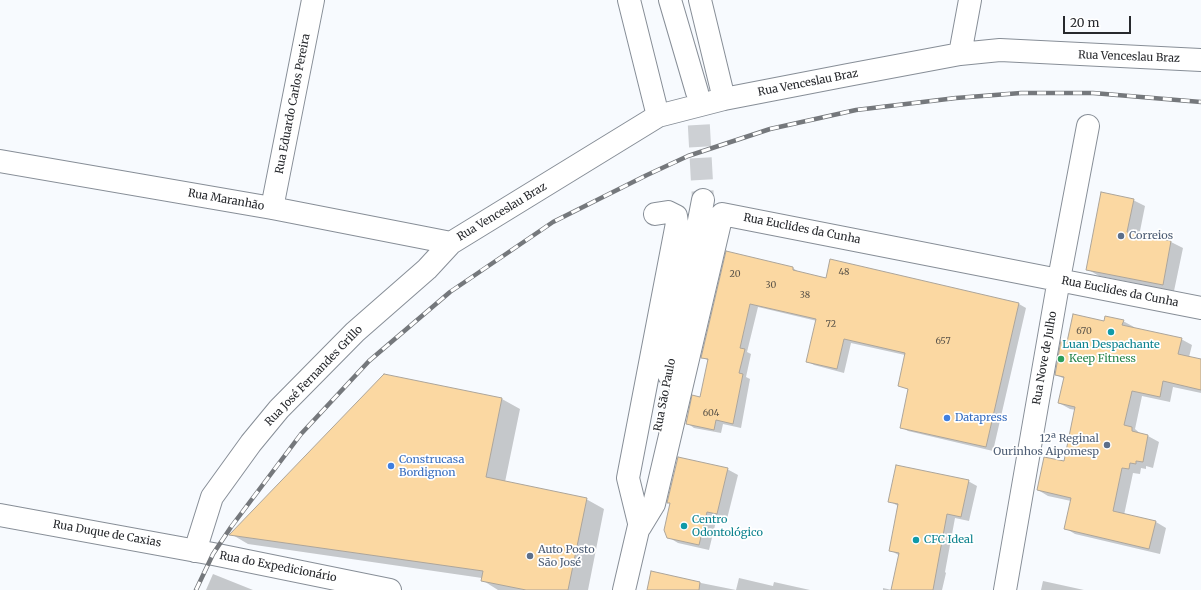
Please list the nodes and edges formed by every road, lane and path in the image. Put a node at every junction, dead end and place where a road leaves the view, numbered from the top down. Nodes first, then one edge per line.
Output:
1 (314, 0) edge
2 (629, 0) edge
3 (670, 0) edge
4 (700, 0) edge
5 (970, 0) edge
6 (960, 54) junction
7 (1201, 60) edge
8 (697, 92) tunnel mouth
9 (724, 99) junction
10 (658, 116) junction
11 (1088, 126) dead end
12 (0, 161) edge
13 (703, 200) tunnel mouth
14 (272, 208) junction
15 (655, 214) dead end
16 (451, 243) junction
17 (1059, 279) junction
18 (1201, 308) edge
19 (0, 515) edge
20 (640, 527) junction
21 (204, 553) junction
22 (390, 590) edge
23 (624, 590) edge
24 (1005, 590) edge

1 - 14 street, Rua Eduardo Carlos Pereira
2 - 10 street
3 - 8 street
4 - 9 street
5 - 6 street
6 - 7 street, Rua Venceslau Braz
6 - 9 street, Rua Venceslau Braz
9 - 10 street, Rua Venceslau Braz
10 - 16 street, Rua Venceslau Braz
11 - 17 street, Rua Nove de Julho
12 - 14 street, Rua Maranhão
13 - 20 street, Rua São Paulo
14 - 16 street, Rua Maranhão
15 - 20 street
16 - 21 street, Rua José Fernandes Grillo
17 - 18 street, Rua Euclides da Cunha
17 - 20 street, Rua Euclides da Cunha
17 - 24 street, Rua Nove de Julho
19 - 21 street, Rua Duque de Caxias
20 - 23 street, Rua São Paulo
21 - 22 street, Rua do Expedicionário

